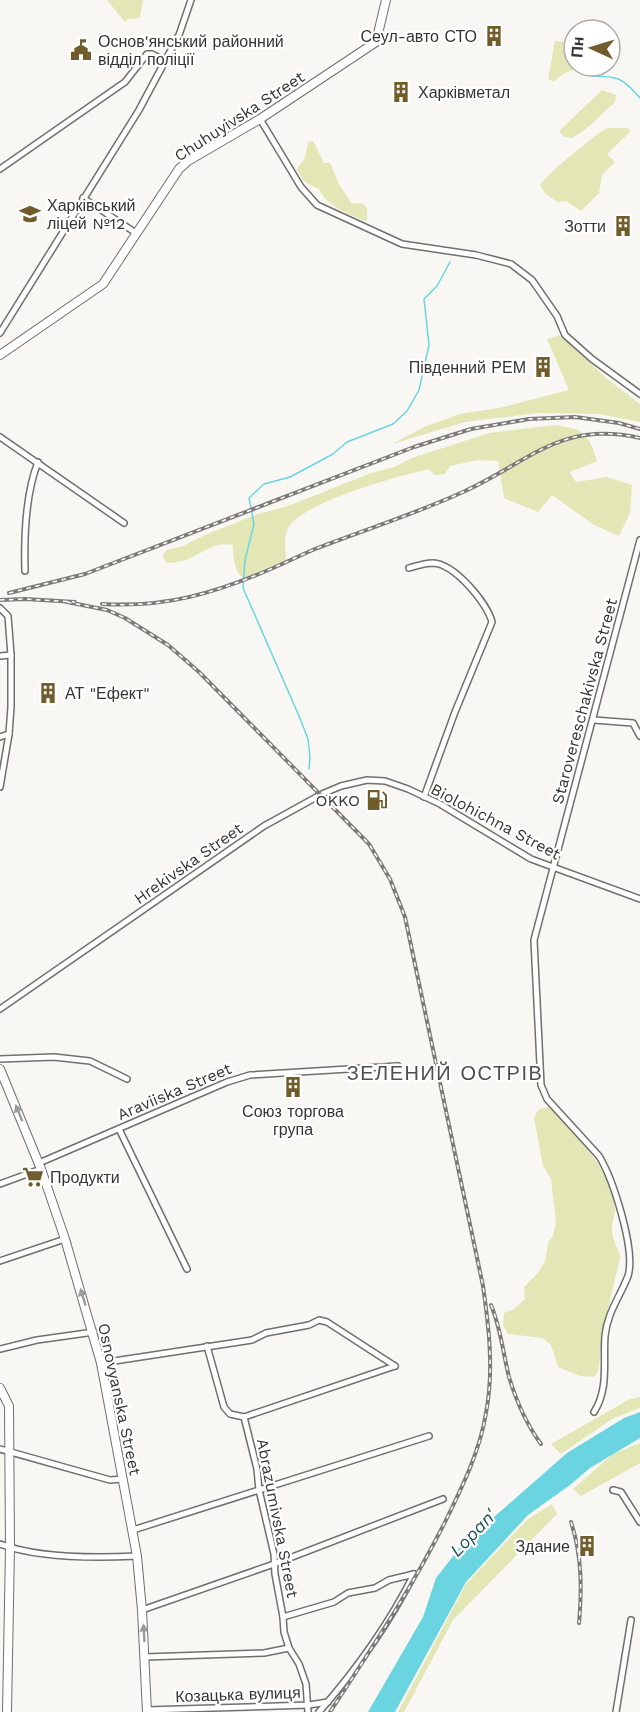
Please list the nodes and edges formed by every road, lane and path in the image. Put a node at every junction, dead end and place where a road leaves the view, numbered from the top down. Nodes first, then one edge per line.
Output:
1 (190, 0) edge
2 (386, 0) edge
3 (166, 61) junction
4 (261, 118) junction
5 (0, 169) edge
6 (83, 198) junction
7 (136, 233) junction
8 (0, 333) edge
9 (0, 356) edge
10 (640, 394) edge
11 (0, 437) edge
12 (38, 462) junction
13 (124, 523) dead end
14 (640, 540) edge
15 (409, 568) dead end
16 (25, 572) dead end
17 (0, 608) edge
18 (11, 655) junction
19 (0, 656) edge
20 (594, 720) junction
21 (9, 734) junction
22 (640, 736) edge
23 (0, 737) edge
24 (1, 772) edge
25 (0, 787) edge
26 (408, 789) joint
27 (424, 796) junction
28 (553, 868) junction
29 (640, 899) edge
30 (0, 1010) edge
31 (0, 1059) edge
32 (398, 1066) dead end
33 (0, 1069) edge
34 (127, 1079) dead end
35 (119, 1129) junction
36 (40, 1166) junction
37 (0, 1184) edge
38 (65, 1239) junction
39 (0, 1261) edge
40 (187, 1269) dead end
41 (94, 1332) junction
42 (207, 1346) junction
43 (0, 1350) edge
44 (101, 1363) junction
45 (0, 1388) edge
46 (594, 1412) dead end
47 (244, 1417) junction
48 (429, 1436) dead end
49 (0, 1449) edge
50 (9, 1451) junction
51 (123, 1479) junction
52 (259, 1490) junction
53 (613, 1490) dead end
54 (443, 1499) dead end
55 (640, 1522) edge
56 (133, 1530) junction
57 (0, 1544) edge
58 (10, 1548) junction
59 (137, 1556) junction
60 (274, 1564) junction
61 (142, 1610) junction
62 (283, 1617) junction
63 (631, 1620) dead end
64 (289, 1648) junction
65 (145, 1657) junction
66 (4, 1668) edge
67 (328, 1701) junction
68 (308, 1709) edge
69 (147, 1711) edge
70 (7, 1712) edge
71 (319, 1712) edge
72 (616, 1712) edge

1 - 3 street
2 - 4 street, Chuhuyivska Street
3 - 5 street
3 - 6 street
4 - 7 street, Chuhuyivska Street
4 - 10 street
6 - 7 street
6 - 8 street
7 - 9 street, Chuhuyivska Street
11 - 12 street
12 - 13 street
12 - 16 street
14 - 20 street, Starovereschakivska Street
15 - 27 street
17 - 18 street
18 - 19 street
18 - 21 street
20 - 22 street
20 - 28 street, Starovereschakivska Street
21 - 23 street
21 - 24 street
24 - 25 street
26 - 27 street, Biolohichna Street
26 - 30 street, Hrekivska Street
27 - 28 street, Biolohichna Street
28 - 29 street, Biolohichna Street
28 - 46 street, Starovereschakivska Street
31 - 34 street
32 - 35 street, Araviiska Street
36 -> 33 street, Osnovyanska Street
35 - 36 street, Araviiska Street
35 - 40 street
36 - 37 street, Araviiska Street
36 - 38 street, Osnovyanska Street
38 - 39 street
41 -> 38 street, Osnovyanska Street
41 - 43 street
41 - 44 street, Osnovyanska Street
42 - 44 street
42 - 47 street
42 - 47 street
44 - 51 street, Osnovyanska Street
45 - 50 street
47 - 52 street, Abrazumivska Street
48 - 52 street
49 - 50 street
50 - 51 street
50 - 58 street
51 - 56 street, Osnovyanska Street
52 - 56 street
52 - 60 street, Abrazumivska Street
53 - 55 street
54 - 60 street
56 - 59 street, Osnovyanska Street
57 - 58 street
58 - 59 street
58 - 66 street
59 - 61 street, Osnovyanska Street
60 - 61 street
60 - 62 street, Abrazumivska Street
65 -> 61 street, Osnovyanska Street
62 - 64 street, Abrazumivska Street
62 - 67 street
63 - 72 street
64 - 65 street
64 - 68 street, Abrazumivska Street
65 - 69 street, Osnovyanska Street
66 - 70 street
67 - 68 street, Козацька вулиця
67 - 71 street
68 - 69 street, Козацька вулиця

